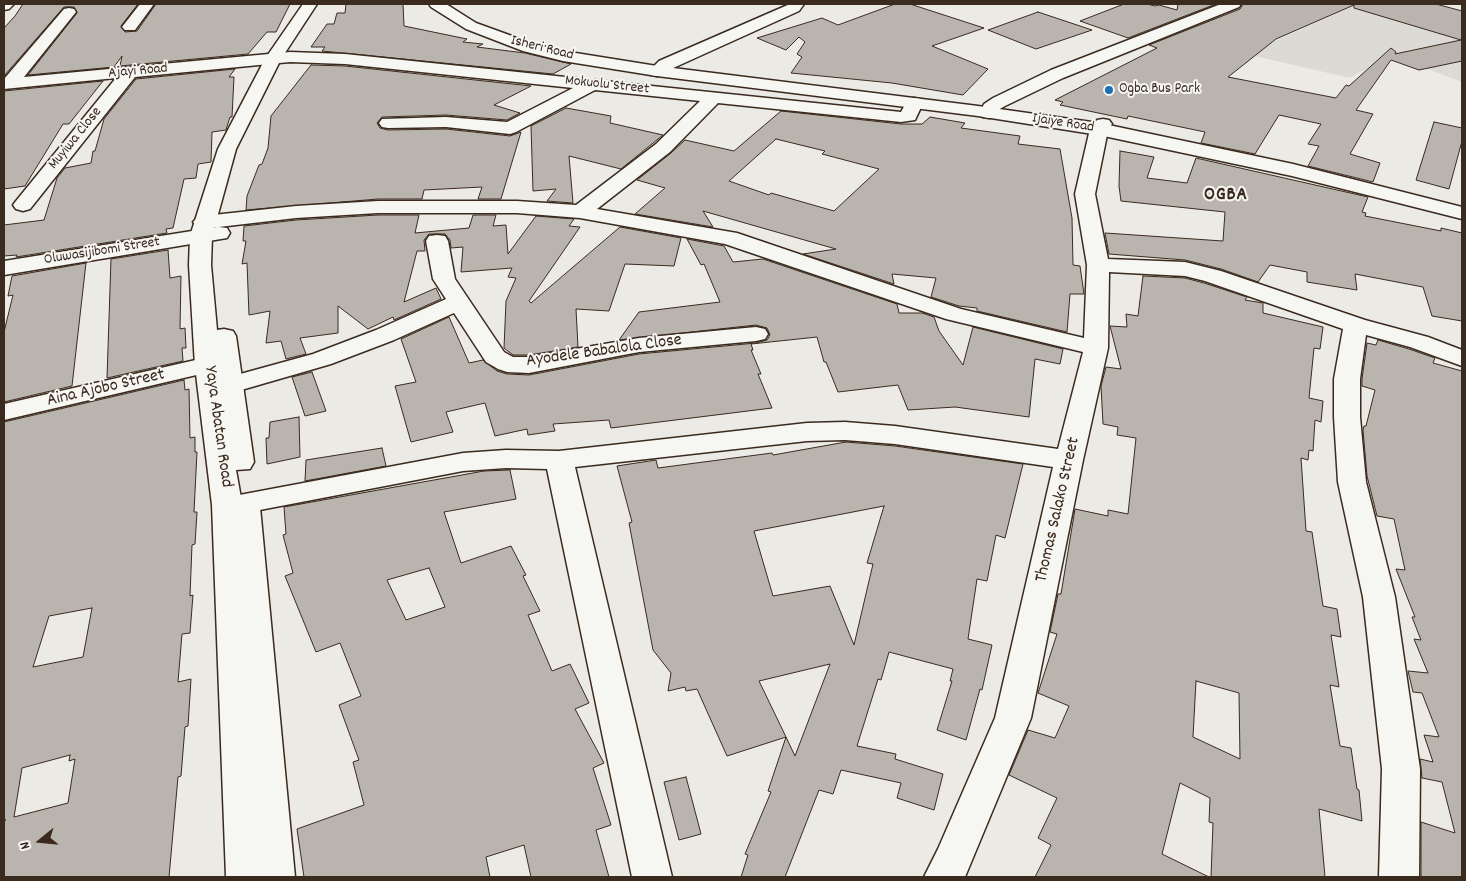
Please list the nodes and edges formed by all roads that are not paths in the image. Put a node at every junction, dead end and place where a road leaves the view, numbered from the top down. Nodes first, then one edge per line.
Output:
1 (7, 4) edge
2 (147, 4) edge
3 (310, 4) edge
4 (324, 4) edge
5 (436, 4) edge
6 (454, 4) edge
7 (796, 4) edge
8 (1234, 4) edge
9 (4, 6) edge
10 (1190, 6) dead end
11 (69, 12) dead end
12 (1212, 12) junction
13 (130, 26) dead end
14 (282, 58) junction
15 (661, 68) junction
16 (129, 73) junction
17 (7, 84) edge
18 (594, 84) junction
19 (713, 98) junction
20 (914, 103) junction
21 (990, 111) junction
22 (388, 123) dead end
23 (1101, 127) junction
24 (1462, 203) edge
25 (23, 205) dead end
26 (580, 212) junction
27 (1462, 213) edge
28 (211, 228) junction
29 (437, 241) dead end
30 (1098, 265) junction
31 (4, 268) edge
32 (459, 302) junction
33 (1356, 325) junction
34 (756, 334) dead end
35 (1096, 348) junction
36 (1462, 358) edge
37 (222, 371) junction
38 (4, 412) edge
39 (559, 460) junction
40 (1069, 460) junction
41 (244, 503) junction
42 (246, 877) edge
43 (275, 877) edge
44 (652, 877) edge
45 (944, 877) edge
46 (1399, 877) edge

1 - 9 street
2 - 13 street
3 - 14 street, Yaya Abatan Road
4 - 14 street, Yaya Abatan Road
5 - 15 street, Isheri Road
6 - 15 street, Isheri Road
7 - 15 street
8 - 12 street
10 - 12 street
11 - 17 street
12 - 21 street
14 - 16 street, Ajayi Road
14 - 18 street, Mokuolu Street
14 - 28 street, Yaya Abatan Road
15 - 20 street, Ijaiye Road
15 - 21 street, Ijaiye Road
16 - 17 street, Ajayi Road
16 - 25 street, Muyiwa Close
18 - 19 street, Mokuolu Street
18 - 22 street
19 - 20 street, Mokuolu Street
19 - 26 street
20 - 21 street, Ijaiye Road
21 - 23 street, Ijaiye Road
23 - 24 street, Ijaiye Road
23 - 27 street, Ijaiye Road
23 - 30 street, Thomas Salako Street
26 - 28 street, Oluwasijibomi Street
26 - 35 street, Oluwasijibomi Street
28 - 31 street, Oluwasijibomi Street
28 - 37 street, Yaya Abatan Road
29 - 32 street, Ayodele Babalola Close
30 - 33 street
30 - 35 street, Thomas Salako Street
32 - 34 street, Ayodele Babalola Close
32 - 37 street, Aina Ajobo Street
33 - 36 street
33 - 46 street
35 - 40 street, Thomas Salako Street
37 - 38 street, Aina Ajobo Street
37 - 41 street, Yaya Abatan Road
37 - 42 street, Yaya Abatan Road
39 - 40 street
39 - 41 street
39 - 44 street
40 - 45 street, Thomas Salako Street
41 - 43 street, Yaya Abatan Road

